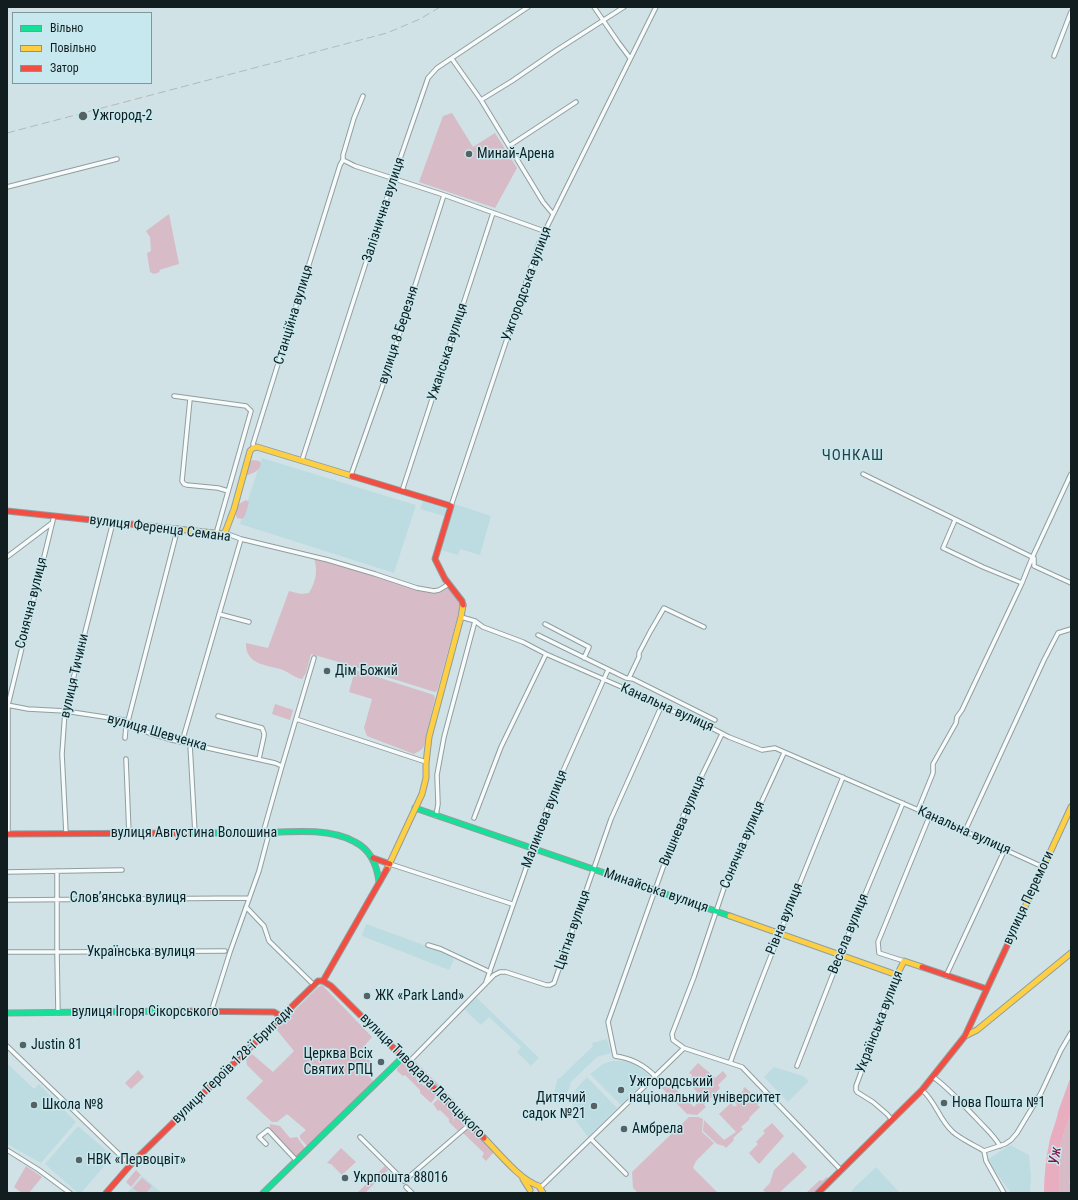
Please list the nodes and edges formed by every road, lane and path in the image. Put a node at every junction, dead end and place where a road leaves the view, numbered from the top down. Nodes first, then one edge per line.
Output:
1 (528, 7) edge
2 (594, 7) edge
3 (624, 7) edge
4 (656, 7) edge
5 (1071, 12) edge
6 (603, 21) junction
7 (1054, 56) dead end
8 (630, 58) junction
9 (452, 59) junction
10 (363, 96) dead end
11 (481, 100) junction
12 (576, 102) dead end
13 (509, 146) junction
14 (117, 159) dead end
15 (343, 160) junction
16 (394, 178) junction
17 (7, 187) edge
18 (444, 195) junction
19 (493, 213) junction
20 (553, 214) junction
21 (544, 231) junction
22 (174, 396) dead end
23 (190, 399) junction
24 (254, 447) junction
25 (302, 460) junction
26 (863, 474) dead end
27 (1071, 474) edge
28 (351, 475) junction
29 (228, 491) junction
30 (402, 491) junction
31 (451, 506) junction
32 (7, 511) edge
33 (54, 516) junction
34 (955, 520) junction
35 (113, 522) junction
36 (52, 523) junction
37 (177, 529) junction
38 (225, 533) junction
39 (216, 534) junction
40 (241, 539) junction
41 (7, 557) edge
42 (1032, 558) junction
43 (1022, 583) junction
44 (1071, 583) edge
45 (449, 584) junction
46 (219, 614) junction
47 (461, 617) junction
48 (475, 621) junction
49 (249, 622) dead end
50 (545, 624) dead end
51 (704, 627) dead end
52 (1071, 629) edge
53 (538, 635) dead end
54 (546, 654) junction
55 (314, 658) dead end
56 (584, 658) junction
57 (608, 670) junction
58 (629, 678) junction
59 (605, 680) junction
60 (8, 705) edge
61 (661, 707) junction
62 (65, 711) junction
63 (218, 716) dead end
64 (296, 720) junction
65 (715, 720) dead end
66 (128, 721) junction
67 (722, 734) junction
68 (125, 738) dead end
69 (183, 742) junction
70 (190, 744) junction
71 (784, 753) junction
72 (126, 759) dead end
73 (258, 759) junction
74 (426, 762) junction
75 (282, 766) junction
76 (843, 777) junction
77 (903, 803) junction
78 (1071, 807) edge
79 (415, 808) junction
80 (918, 810) junction
81 (930, 815) junction
82 (436, 816) junction
83 (474, 818) dead end
84 (965, 830) junction
85 (66, 833) junction
86 (195, 833) junction
87 (263, 833) junction
88 (269, 833) junction
89 (8, 834) edge
90 (129, 834) junction
91 (533, 848) junction
92 (1005, 849) junction
93 (373, 858) junction
94 (390, 864) junction
95 (1043, 867) junction
96 (122, 870) dead end
97 (594, 870) junction
98 (58, 871) junction
99 (7, 872) edge
100 (379, 882) junction
101 (655, 891) junction
102 (249, 898) junction
103 (58, 899) junction
104 (7, 900) edge
105 (512, 904) junction
106 (246, 907) junction
107 (717, 912) junction
108 (780, 933) junction
109 (428, 945) dead end
110 (225, 951) dead end
111 (7, 952) edge
112 (55, 952) junction
113 (1071, 953) edge
114 (841, 954) junction
115 (904, 961) junction
116 (490, 971) junction
117 (494, 975) junction
118 (897, 975) junction
119 (946, 976) junction
120 (323, 981) junction
121 (314, 984) junction
122 (485, 985) junction
123 (987, 989) junction
124 (58, 1012) junction
125 (211, 1012) junction
126 (7, 1013) edge
127 (282, 1017) junction
128 (1071, 1034) edge
129 (965, 1036) junction
130 (7, 1046) edge
131 (684, 1048) junction
132 (403, 1057) junction
133 (409, 1062) junction
134 (730, 1063) junction
135 (797, 1066) dead end
136 (655, 1076) junction
137 (933, 1077) junction
138 (922, 1090) junction
139 (892, 1120) junction
140 (470, 1124) junction
141 (360, 1137) dead end
142 (591, 1139) junction
143 (266, 1144) dead end
144 (1000, 1146) junction
145 (7, 1150) edge
146 (984, 1151) junction
147 (296, 1160) junction
148 (126, 1161) junction
149 (133, 1162) junction
150 (126, 1169) junction
151 (841, 1170) junction
152 (519, 1173) junction
153 (626, 1174) dead end
154 (406, 1187) dead end
155 (541, 1190) edge
156 (530, 1192) edge
157 (70, 1193) edge
158 (106, 1193) edge
159 (263, 1193) edge
160 (412, 1193) edge
161 (818, 1193) edge
162 (1004, 1193) edge

1 - 9 street, Залізнична вулиця
2 - 6 street
3 - 6 street
4 - 8 street, Ужгородська вулиця
5 - 7 street
6 - 8 street
6 - 11 street
8 - 20 street, Ужгородська вулиця
9 - 11 street
9 - 16 street, Залізнична вулиця
10 - 15 street, Станційна вулиця
11 - 13 street
12 - 13 street
13 - 20 street
14 - 17 street
15 - 16 street
15 - 24 street, Станційна вулиця
16 - 18 street
16 - 25 street, Залізнична вулиця
18 - 19 street
18 - 28 street, вулиця 8 Березня
19 - 21 street
19 - 30 street, Ужанська вулиця
20 - 21 street, Ужгородська вулиця
21 - 31 street, Ужгородська вулиця
22 - 23 street
23 - 29 street
23 - 29 street
24 - 25 street
24 - 38 street, Станційна вулиця
25 - 28 street
26 - 34 street
27 - 42 street
28 - 30 street
29 - 39 street
30 - 31 street
31 - 45 street
32 - 33 street, вулиця Ференца Семана
33 - 35 street, вулиця Ференца Семана
33 - 36 street, Сонячна вулиця
34 - 42 street
34 - 43 street
35 - 37 street, вулиця Ференца Семана
35 - 62 street, вулиця Тичини
36 - 41 street
36 - 60 street, Сонячна вулиця
37 - 39 street, вулиця Ференца Семана
37 - 66 street
38 - 39 street, вулиця Ференца Семана
38 - 40 street, вулиця Ференца Семана
40 - 45 street, вулиця Ференца Семана
40 - 46 street
42 - 43 street
42 - 44 street
43 - 80 street
45 - 47 street
46 - 49 street
46 - 69 street
47 - 48 street, Канальна вулиця
47 - 74 street
48 - 54 street, Канальна вулиця
48 - 82 street
50 - 56 street
51 - 58 street
52 - 84 street
53 - 56 street
54 - 59 street, Канальна вулиця
54 - 83 street
55 - 64 street
56 - 57 street
57 - 58 street
57 - 59 street, Малинова вулиця
58 - 65 street
59 - 61 street, Канальна вулиця
59 - 91 street, Малинова вулиця
60 - 62 street, вулиця Шевченка
60 - 89 street, Сонячна вулиця
61 - 67 street, Канальна вулиця
61 - 97 street, Цвітна вулиця
62 - 66 street, вулиця Шевченка
62 - 85 street, вулиця Тичини
63 - 73 street
64 - 74 street
64 - 75 street
66 - 68 street
66 - 69 street, вулиця Шевченка
67 - 71 street, Канальна вулиця
67 - 101 street, Вишнева вулиця
69 - 70 street, вулиця Шевченка
70 - 73 street, вулиця Шевченка
70 - 86 street
71 - 76 street, Канальна вулиця
71 - 107 street, Сонячна вулиця
72 - 90 street
73 - 75 street, вулиця Шевченка
74 - 79 street
75 - 87 street
76 - 77 street, Канальна вулиця
76 - 108 street, Рівна вулиця
77 - 80 street, Канальна вулиця
77 - 114 street, Весела вулиця
78 - 95 street, вулиця Перемоги
79 - 82 street, Минайська вулиця
79 - 94 street
80 - 81 street, Канальна вулиця
81 - 84 street, Канальна вулиця
81 - 115 street, Українська вулиця
82 - 91 street, Минайська вулиця
84 - 92 street, Канальна вулиця
85 - 89 street, вулиця Августина Волошина
85 - 90 street, вулиця Августина Волошина
86 - 87 street, вулиця Августина Волошина
86 - 90 street, вулиця Августина Волошина
87 - 88 street, вулиця Августина Волошина
88 - 93 street, вулиця Августина Волошина
88 - 102 street
91 - 97 street, Минайська вулиця
91 - 105 street, Малинова вулиця
92 - 95 street, Канальна вулиця
92 - 119 street
93 - 94 street, вулиця Августина Волошина
93 - 100 street
94 - 100 street
94 - 105 street
95 - 123 street, вулиця Перемоги
96 - 98 street
97 - 101 street, Минайська вулиця
97 - 117 street, Цвітна вулиця
98 - 99 street
98 - 103 street
100 - 120 street
101 - 107 street, Минайська вулиця
101 - 136 street, Вишнева вулиця
102 - 103 street, Словʼянська вулиця
102 - 106 street
103 - 104 street, Словʼянська вулиця
103 - 112 street
105 - 116 street, Малинова вулиця
106 - 121 street
106 - 125 street
107 - 108 street, Минайська вулиця
107 - 131 street, Сонячна вулиця
108 - 114 street, Минайська вулиця
108 - 134 street, Рівна вулиця
109 - 116 street
110 - 112 street, Українська вулиця
111 - 112 street, Українська вулиця
112 - 124 street
113 - 129 street
114 - 118 street, Минайська вулиця
114 - 135 street, Весела вулиця
115 - 118 street, Українська вулиця
115 - 119 street
116 - 117 street
116 - 122 street, Малинова вулиця
117 - 122 street
118 - 139 street, Українська вулиця
119 - 123 street
120 - 121 street, вулиця Героїв 128-ї Бригади
120 - 132 street, вулиця Тиводара Легоцького
121 - 127 street, вулиця Героїв 128-ї Бригади
122 - 133 street
123 - 129 street, вулиця Перемоги
124 - 125 street, вулиця Ігоря Сікорського
124 - 126 street, вулиця Ігоря Сікорського
125 - 127 street, вулиця Ігоря Сікорського
127 - 149 street, вулиця Героїв 128-ї Бригади
128 - 144 street
129 - 137 street, вулиця Перемоги
130 - 148 street
131 - 134 street
131 - 136 street
132 - 133 street, вулиця Тиводара Легоцького
132 - 147 street
133 - 140 street, вулиця Тиводара Легоцького
134 - 151 street
136 - 142 street
137 - 138 street, вулиця Перемоги
137 - 144 street
138 - 139 street, вулиця Перемоги
138 - 146 street
139 - 151 street, вулиця Перемоги
140 - 141 street
140 - 152 street, вулиця Тиводара Легоцького
142 - 153 street
142 - 155 street
143 - 147 street
144 - 146 street
145 - 157 street
146 - 162 street
147 - 159 street
148 - 149 street
148 - 150 street
149 - 150 street, вулиця Героїв 128-ї Бригади
150 - 158 street, вулиця Героїв 128-ї Бригади
151 - 161 street, вулиця Перемоги
152 - 155 street, вулиця Тиводара Легоцького
152 - 156 street, вулиця Тиводара Легоцького
154 - 160 street
155 - 156 street

